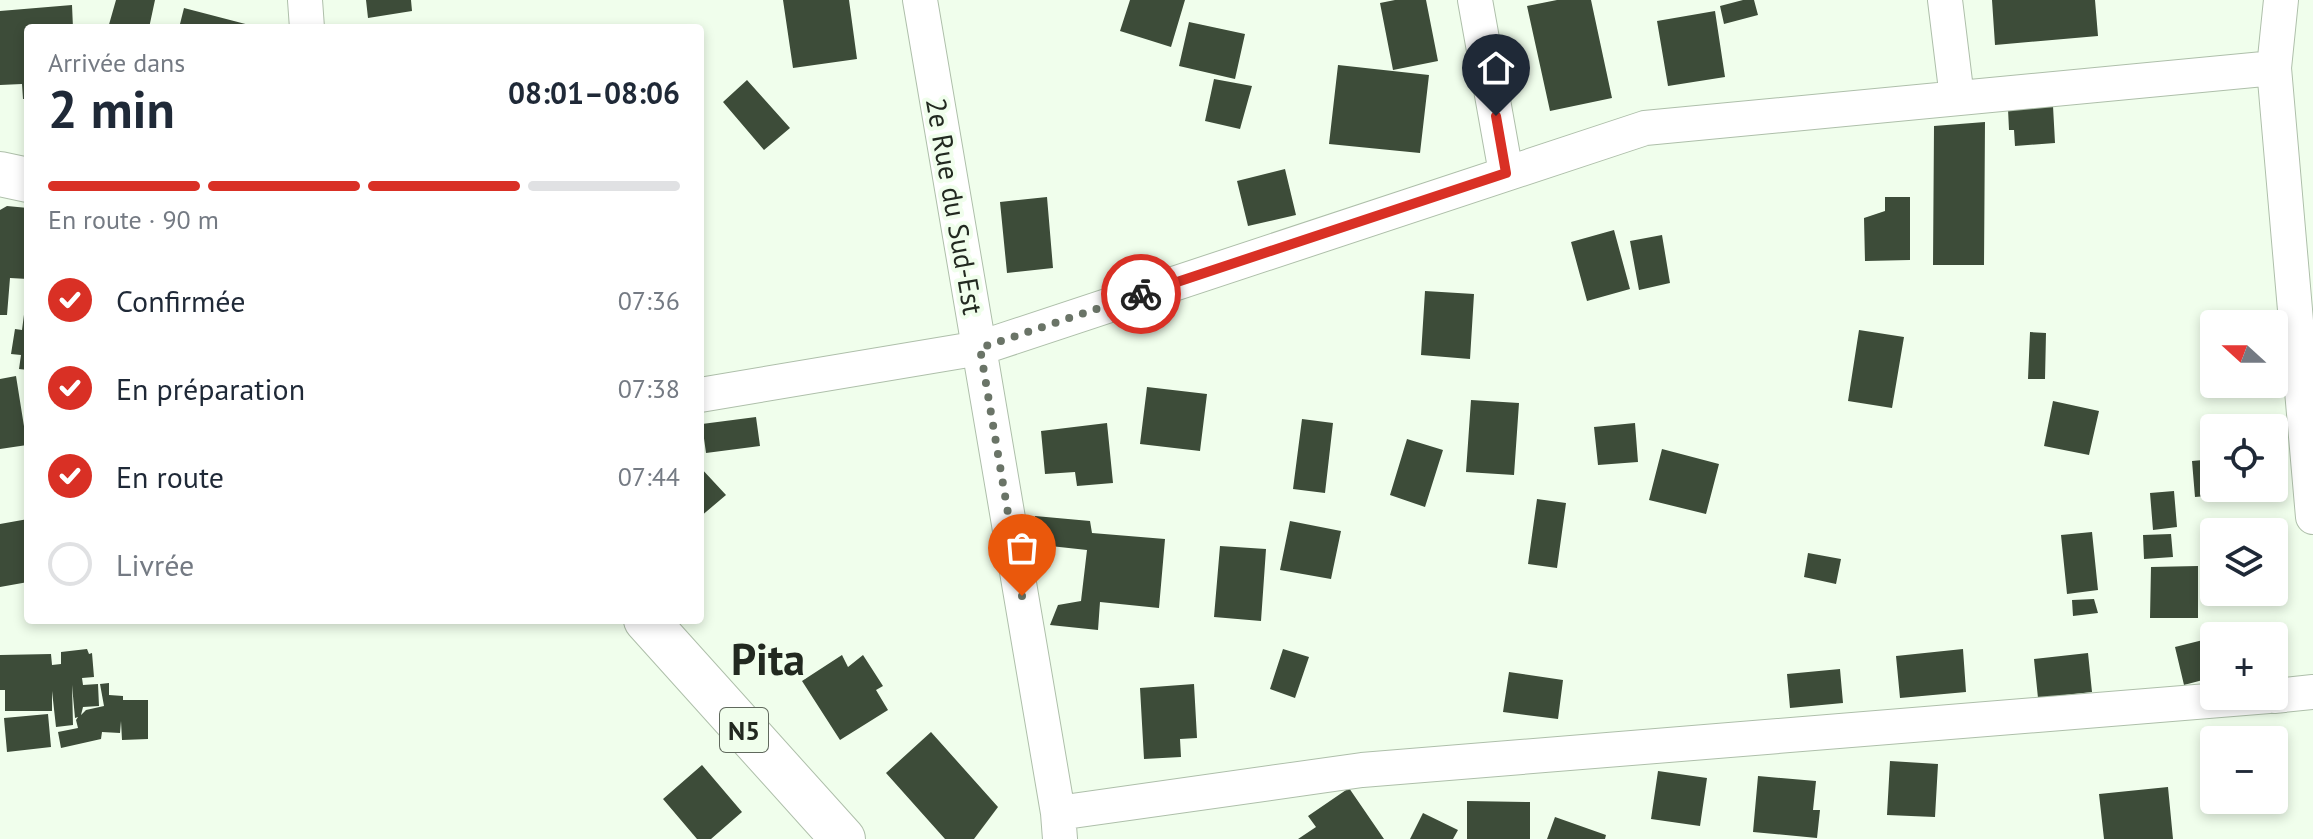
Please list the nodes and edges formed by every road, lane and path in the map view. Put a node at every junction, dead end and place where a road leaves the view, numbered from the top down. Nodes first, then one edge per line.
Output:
1 (305, 0) edge
2 (920, 0) edge
3 (1475, 0) edge
4 (1945, 0) edge
5 (2281, 0) edge
6 (307, 24) edge
7 (2274, 68) junction
8 (1957, 98) junction
9 (1506, 173) junction
10 (0, 174) edge
11 (24, 179) edge
12 (980, 348) junction
13 (704, 394) edge
14 (2313, 517) edge
15 (650, 624) edge
16 (2313, 692) edge
17 (2288, 694) edge
18 (2200, 702) edge
19 (1059, 826) edge
20 (843, 839) edge

1 - 6 street
2 - 12 street, 2e Rue du Sud-Est
3 - 9 street
4 - 8 street
5 - 7 street
7 - 8 street
7 - 14 street
8 - 9 street
9 - 12 street
10 - 11 highway
12 - 13 street
12 - 19 street, 2e Rue du Sud-Est
15 - 20 highway, N5
16 - 17 street
18 - 19 street

